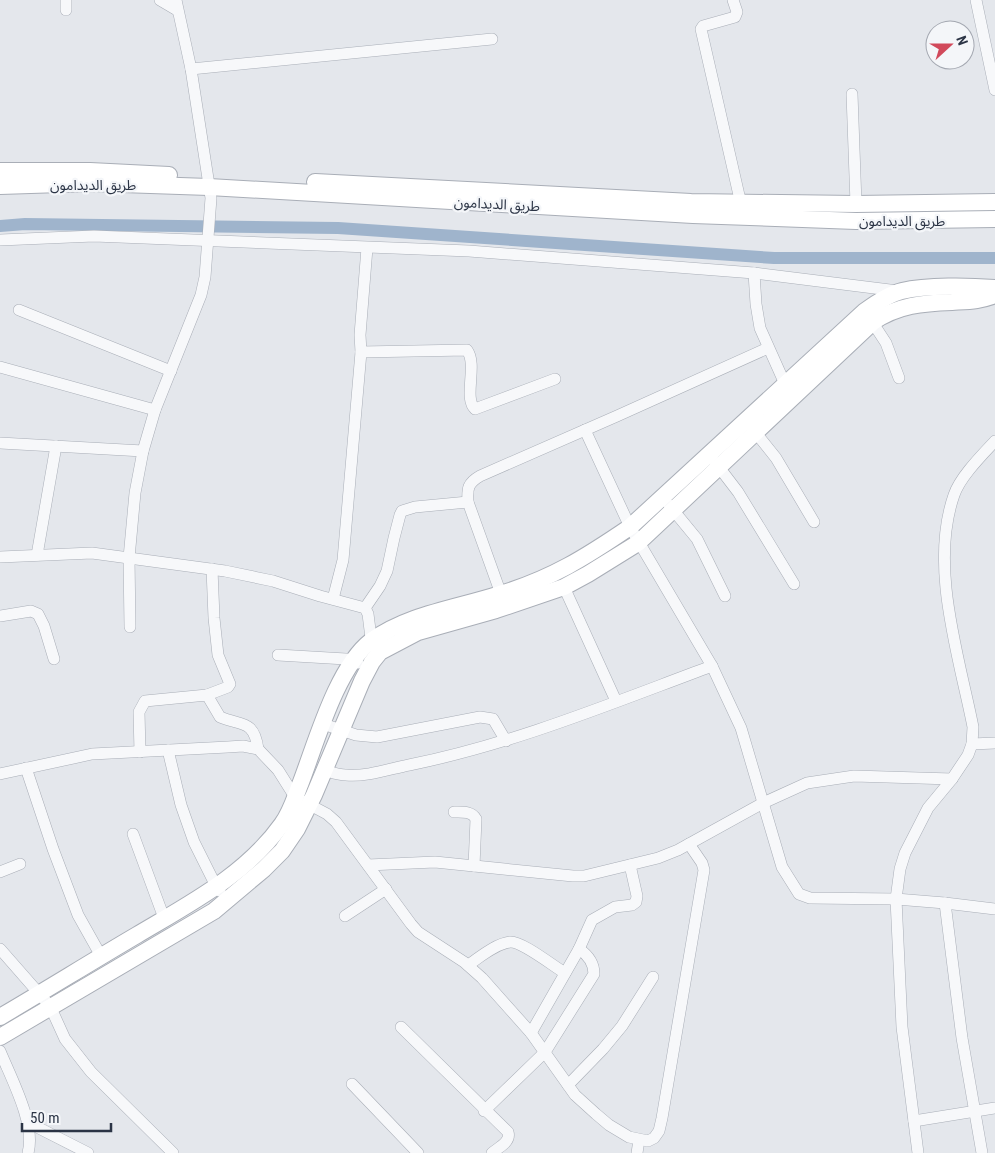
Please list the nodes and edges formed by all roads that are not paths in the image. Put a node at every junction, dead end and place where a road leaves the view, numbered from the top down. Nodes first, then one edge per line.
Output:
1 (160, 0) edge
2 (733, 0) edge
3 (976, 0) edge
4 (177, 5) edge
5 (492, 39) dead end
6 (192, 69) junction
7 (995, 90) edge
8 (852, 94) dead end
9 (0, 172) edge
10 (0, 186) edge
11 (209, 187) junction
12 (995, 202) edge
13 (742, 204) junction
14 (856, 204) junction
15 (692, 209) junction
16 (995, 219) edge
17 (209, 236) junction
18 (0, 240) edge
19 (367, 248) junction
20 (754, 273) junction
21 (995, 288) edge
22 (902, 291) junction
23 (995, 295) edge
24 (19, 310) dead end
25 (869, 317) junction
26 (768, 348) junction
27 (361, 352) junction
28 (0, 367) edge
29 (171, 371) junction
30 (899, 378) dead end
31 (555, 379) dead end
32 (785, 384) junction
33 (155, 410) junction
34 (751, 427) junction
35 (585, 430) junction
36 (995, 440) edge
37 (0, 443) edge
38 (56, 446) junction
39 (143, 451) junction
40 (714, 461) junction
41 (468, 502) junction
42 (668, 504) junction
43 (814, 522) dead end
44 (630, 528) junction
45 (638, 543) junction
46 (37, 556) junction
47 (0, 557) edge
48 (129, 558) junction
49 (212, 569) junction
50 (794, 584) dead end
51 (564, 587) junction
52 (501, 594) junction
53 (726, 596) dead end
54 (333, 599) junction
55 (365, 608) junction
56 (0, 616) edge
57 (130, 627) dead end
58 (371, 642) junction
59 (278, 655) dead end
60 (54, 659) dead end
61 (353, 660) junction
62 (371, 664) junction
63 (712, 666) junction
64 (207, 695) junction
65 (616, 702) junction
66 (322, 724) junction
67 (341, 730) junction
68 (506, 741) junction
69 (995, 743) edge
70 (972, 744) junction
71 (258, 749) junction
72 (168, 750) junction
73 (140, 752) junction
74 (26, 768) junction
75 (324, 770) junction
76 (0, 774) edge
77 (952, 780) junction
78 (302, 801) junction
79 (763, 803) junction
80 (454, 812) dead end
81 (133, 834) dead end
82 (689, 844) junction
83 (20, 864) dead end
84 (368, 865) junction
85 (630, 865) junction
86 (474, 866) junction
87 (0, 872) edge
88 (216, 886) junction
89 (386, 890) junction
90 (896, 899) junction
91 (227, 900) junction
92 (945, 902) junction
93 (995, 909) edge
94 (345, 916) dead end
95 (164, 918) junction
96 (0, 949) edge
97 (579, 949) junction
98 (101, 956) junction
99 (468, 965) junction
100 (565, 973) junction
101 (653, 977) dead end
102 (40, 993) junction
103 (50, 1006) junction
104 (0, 1017) edge
105 (401, 1027) dead end
106 (531, 1033) junction
107 (0, 1038) edge
108 (0, 1051) edge
109 (544, 1052) junction
110 (352, 1084) dead end
111 (568, 1084) junction
112 (995, 1108) edge
113 (484, 1111) junction
114 (974, 1111) junction
115 (914, 1121) junction
116 (29, 1123) junction
117 (639, 1140) junction
118 (28, 1153) edge
119 (88, 1153) edge
120 (173, 1153) edge
121 (418, 1153) edge
122 (492, 1153) edge
123 (637, 1153) edge
124 (918, 1153) edge
125 (982, 1153) edge

1 - 4 street
2 - 13 street
3 - 7 street
4 - 6 street
5 - 6 street
6 - 11 street
8 - 14 street
9 - 11 street, طريق الديدامون
10 - 11 street, طريق الديدامون
11 - 15 street, طريق الديدامون
11 - 17 street
12 - 14 street, طريق الديدامون
13 - 14 street, طريق الديدامون
13 - 15 street, طريق الديدامون
15 - 16 street, طريق الديدامون
17 - 18 street
17 - 19 street
17 - 29 street
19 - 20 street
19 - 27 street
20 - 22 street
20 - 26 street
21 - 22 street
22 - 25 street
23 - 25 street
24 - 29 street
25 - 30 street
25 - 32 street
25 - 34 street
26 - 32 street
26 - 35 street
27 - 31 street
27 - 54 street
28 - 33 street
29 - 33 street
32 - 34 street
33 - 39 street
34 - 40 street
34 - 43 street
35 - 41 street
35 - 44 street
36 - 70 street
37 - 38 street
38 - 39 street
38 - 46 street
39 - 48 street
40 - 42 street
40 - 50 street
41 - 52 street
41 - 55 street
42 - 44 street
42 - 45 street
42 - 53 street
44 - 45 street
44 - 52 street
45 - 51 street
45 - 63 street
46 - 47 street
46 - 48 street
48 - 49 street
48 - 57 street
49 - 54 street
49 - 64 street
51 - 62 street
51 - 65 street
52 - 58 street
54 - 55 street
55 - 58 street
56 - 60 street
58 - 61 street
58 - 62 street
59 - 61 street
61 - 62 street
61 - 66 street
62 - 67 street
63 - 65 street
63 - 79 street
64 - 71 street
64 - 73 street
65 - 68 street
66 - 67 street
66 - 78 street
67 - 68 street
67 - 75 street
68 - 75 street
69 - 70 street
70 - 77 street
71 - 72 street
71 - 78 street
72 - 73 street
72 - 88 street
73 - 74 street
74 - 76 street
74 - 98 street
75 - 78 street
77 - 79 street
77 - 90 street
78 - 84 street
78 - 88 street
78 - 91 street
79 - 82 street
79 - 90 street
80 - 86 street
81 - 95 street
82 - 85 street
82 - 117 street
83 - 87 street
84 - 86 street
84 - 89 street
85 - 86 street
85 - 97 street
88 - 91 street
88 - 95 street
89 - 94 street
89 - 99 street
90 - 92 street
90 - 115 street
91 - 103 street
92 - 93 street
92 - 114 street
95 - 98 street
96 - 102 street
97 - 100 street
97 - 109 street
98 - 102 street
99 - 100 street
99 - 106 street
100 - 106 street
101 - 111 street
102 - 103 street
102 - 104 street
103 - 107 street
103 - 120 street
105 - 113 street
106 - 109 street
108 - 116 street
109 - 111 street
109 - 113 street
110 - 121 street
111 - 117 street
112 - 114 street
113 - 122 street
114 - 115 street
114 - 125 street
115 - 124 street
116 - 118 street
116 - 119 street
117 - 123 street

